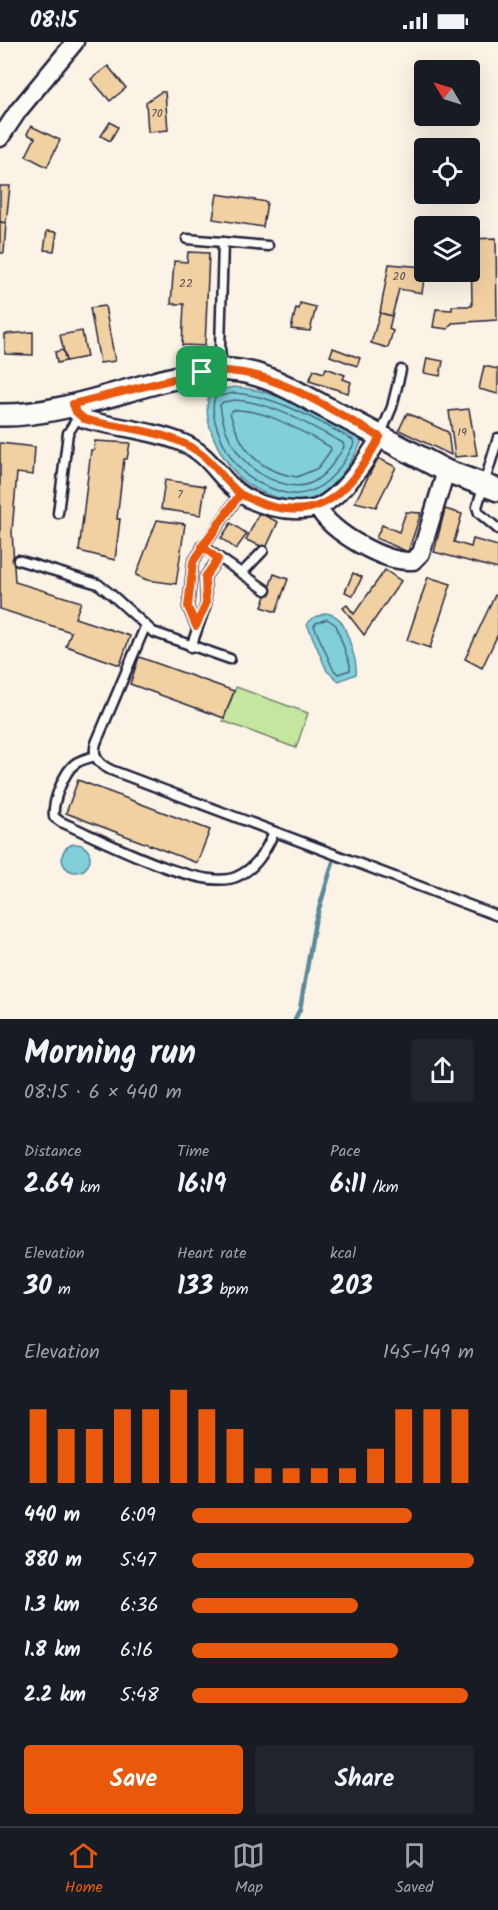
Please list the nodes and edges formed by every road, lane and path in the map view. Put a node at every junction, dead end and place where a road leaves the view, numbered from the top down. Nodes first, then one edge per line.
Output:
1 (75, 42) edge
2 (0, 138) edge
3 (187, 239) dead end
4 (223, 242) junction
5 (268, 246) dead end
6 (222, 369) junction
7 (401, 370) dead end
8 (76, 410) junction
9 (0, 415) edge
10 (380, 437) junction
11 (498, 438) edge
12 (446, 471) junction
13 (491, 488) edge
14 (240, 494) junction
15 (318, 508) junction
16 (58, 513) dead end
17 (498, 529) edge
18 (202, 546) junction
19 (263, 551) dead end
20 (218, 559) junction
21 (18, 560) dead end
22 (243, 572) junction
23 (190, 581) junction
24 (204, 584) junction
25 (266, 590) dead end
26 (196, 626) junction
27 (145, 627) junction
28 (191, 647) junction
29 (230, 659) dead end
30 (95, 756) junction
31 (274, 832) junction
32 (498, 916) edge

1 - 2 street
3 - 4 lane
4 - 5 lane
4 - 6 lane
6 - 8 street
6 - 10 street
7 - 10 lane
8 - 9 street
8 - 14 street
8 - 16 lane
10 - 12 street
10 - 15 street
11 - 13 lane
12 - 13 street
12 - 15 street
13 - 17 lane
14 - 15 street
14 - 18 lane
18 - 20 lane
18 - 23 lane
19 - 22 lane
20 - 22 lane
20 - 24 lane
21 - 27 lane
22 - 25 lane
23 - 24 lane
23 - 26 lane
24 - 26 lane
26 - 28 lane
27 - 28 lane
27 - 30 lane
28 - 29 lane
30 - 31 lane
30 - 31 lane
31 - 32 lane

